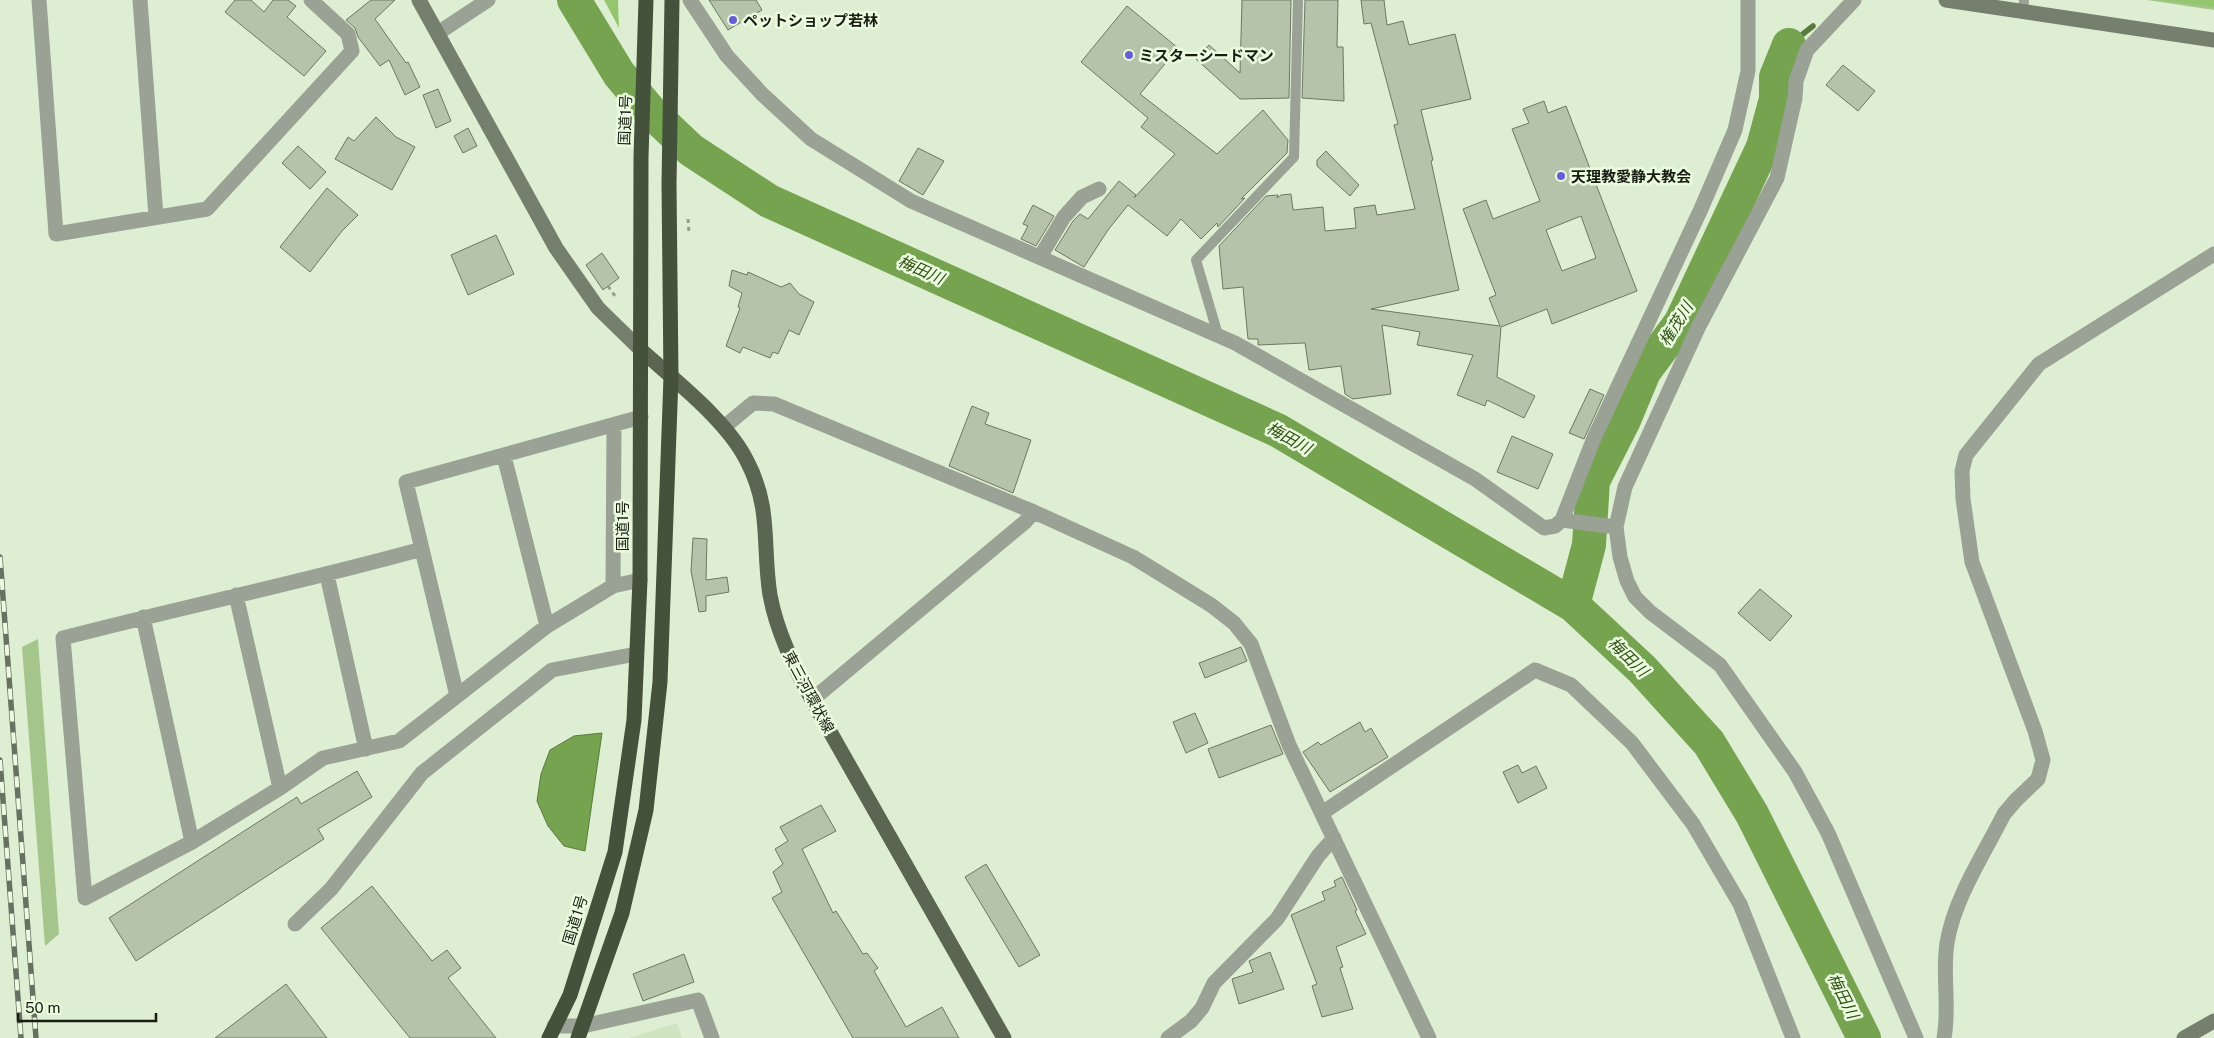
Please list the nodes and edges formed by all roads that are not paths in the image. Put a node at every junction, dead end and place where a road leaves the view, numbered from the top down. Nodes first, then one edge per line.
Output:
1 (39, 0) edge
2 (140, 0) edge
3 (418, 0) edge
4 (488, 0) edge
5 (646, 0) edge
6 (672, 0) edge
7 (690, 0) edge
8 (1298, 0) edge
9 (1748, 0) edge
10 (1854, 0) edge
11 (1946, 0) edge
12 (317, 2) edge
13 (2023, 6) edge
14 (438, 33) junction
15 (2214, 40) edge
16 (1099, 189) dead end
17 (156, 218) junction
18 (2214, 254) edge
19 (1040, 257) junction
20 (1218, 335) junction
21 (640, 349) junction
22 (671, 377) junction
23 (641, 417) junction
24 (614, 425) junction
25 (724, 427) junction
26 (504, 456) junction
27 (1034, 512) junction
28 (1565, 521) junction
29 (1613, 526) junction
30 (422, 549) junction
31 (327, 575) junction
32 (640, 580) junction
33 (613, 586) junction
34 (236, 595) junction
35 (143, 617) junction
36 (547, 626) junction
37 (636, 654) junction
38 (457, 696) junction
39 (812, 700) junction
40 (366, 749) junction
41 (280, 788) junction
42 (1322, 813) junction
43 (1334, 838) junction
44 (192, 842) junction
45 (295, 924) dead end
46 (2214, 1021) edge
47 (551, 1032) edge
48 (581, 1032) edge
49 (712, 1038) edge
50 (1004, 1038) edge
51 (1168, 1038) edge
52 (1429, 1038) edge
53 (1793, 1038) edge
54 (1916, 1038) edge
55 (1944, 1038) edge
56 (2184, 1038) edge

1 - 17 street
2 - 17 street
3 - 14 street
4 - 14 street
5 - 21 highway, 国道1号
6 - 22 highway
7 - 19 street
8 - 20 lane
9 - 28 street
10 - 29 street
11 - 13 street
12 - 17 street
13 - 15 street
14 - 21 street
16 - 19 street
18 - 55 street
19 - 20 street
20 - 28 street
21 - 22 main road, 東三河環状線
21 - 23 highway, 国道1号
22 - 25 main road, 東三河環状線
22 - 48 highway
23 - 24 street
23 - 32 highway, 国道1号
24 - 26 street
24 - 33 street
25 - 27 street
25 - 39 main road, 東三河環状線
26 - 30 street
26 - 36 street
27 - 39 street
27 - 42 street
28 - 29 street
29 - 54 street
30 - 31 street
30 - 38 street
31 - 34 street
31 - 40 street
32 - 33 street
32 - 37 highway, 国道1号
33 - 36 street
34 - 35 street
34 - 41 street
35 - 44 street
35 - 44 street
36 - 38 street
37 - 45 street
37 - 47 highway, 国道1号
38 - 40 street
39 - 50 main road, 東三河環状線
40 - 41 street
41 - 44 street
42 - 43 street
42 - 53 street
43 - 51 street
43 - 52 street
46 - 56 street
47 - 48 street
48 - 49 street

